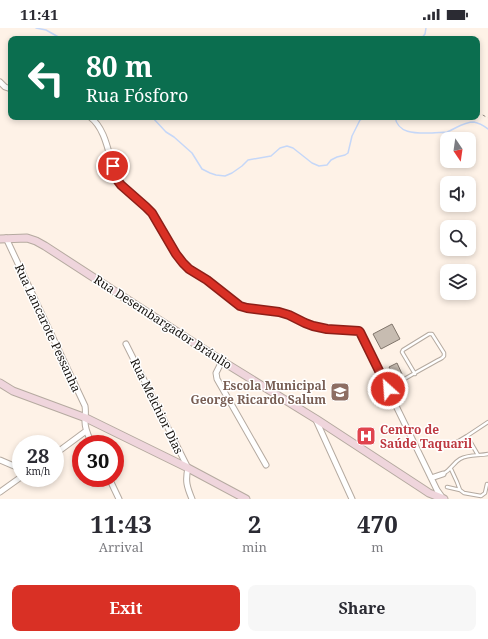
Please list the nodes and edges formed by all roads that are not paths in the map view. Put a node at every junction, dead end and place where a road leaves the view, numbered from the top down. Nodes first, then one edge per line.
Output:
1 (0, 82) edge
2 (8, 88) edge
3 (93, 120) edge
4 (3, 239) edge
5 (126, 344) dead end
6 (222, 361) junction
7 (415, 374) junction
8 (0, 383) edge
9 (388, 389) junction
10 (1, 390) edge
11 (13, 391) junction
12 (86, 418) junction
13 (316, 419) junction
14 (488, 422) edge
15 (86, 431) junction
16 (88, 435) edge
17 (467, 436) junction
18 (457, 442) dead end
19 (64, 447) edge
20 (488, 454) edge
21 (478, 455) junction
22 (0, 460) edge
23 (12, 465) edge
24 (266, 465) dead end
25 (188, 468) junction
26 (451, 469) junction
27 (443, 474) joint
28 (431, 478) junction
29 (12, 483) edge
30 (487, 484) dead end
31 (113, 487) edge
32 (447, 487) dead end
33 (460, 490) junction
34 (0, 492) edge
35 (119, 499) edge
36 (192, 499) edge
37 (246, 499) edge
38 (352, 499) edge
39 (444, 499) edge

1 - 2 street
3 - 9 street
4 - 6 street, Rua Desembargador Bráulio
4 - 12 street, Rua Lancarote Pessanha
5 - 25 street, Rua Melchior Dias
6 - 13 street, Rua Desembargador Bráulio
6 - 24 street
7 - 7 lane
7 - 9 lane
8 - 10 street
8 - 11 street
9 - 28 street
10 - 11 street
11 - 12 street
12 - 15 street, Rua Lancarote Pessanha
12 - 25 street
13 - 38 street
13 - 39 street, Rua Desembargador Bráulio
14 - 17 lane
15 - 16 street
15 - 19 street
17 - 18 lane
17 - 21 lane
20 - 21 lane
21 - 26 lane
22 - 23 street
25 - 36 street
25 - 37 street
26 - 27 lane
26 - 33 lane
27 - 28 street
28 - 39 street
29 - 34 street
30 - 33 lane
31 - 35 street
32 - 33 lane

